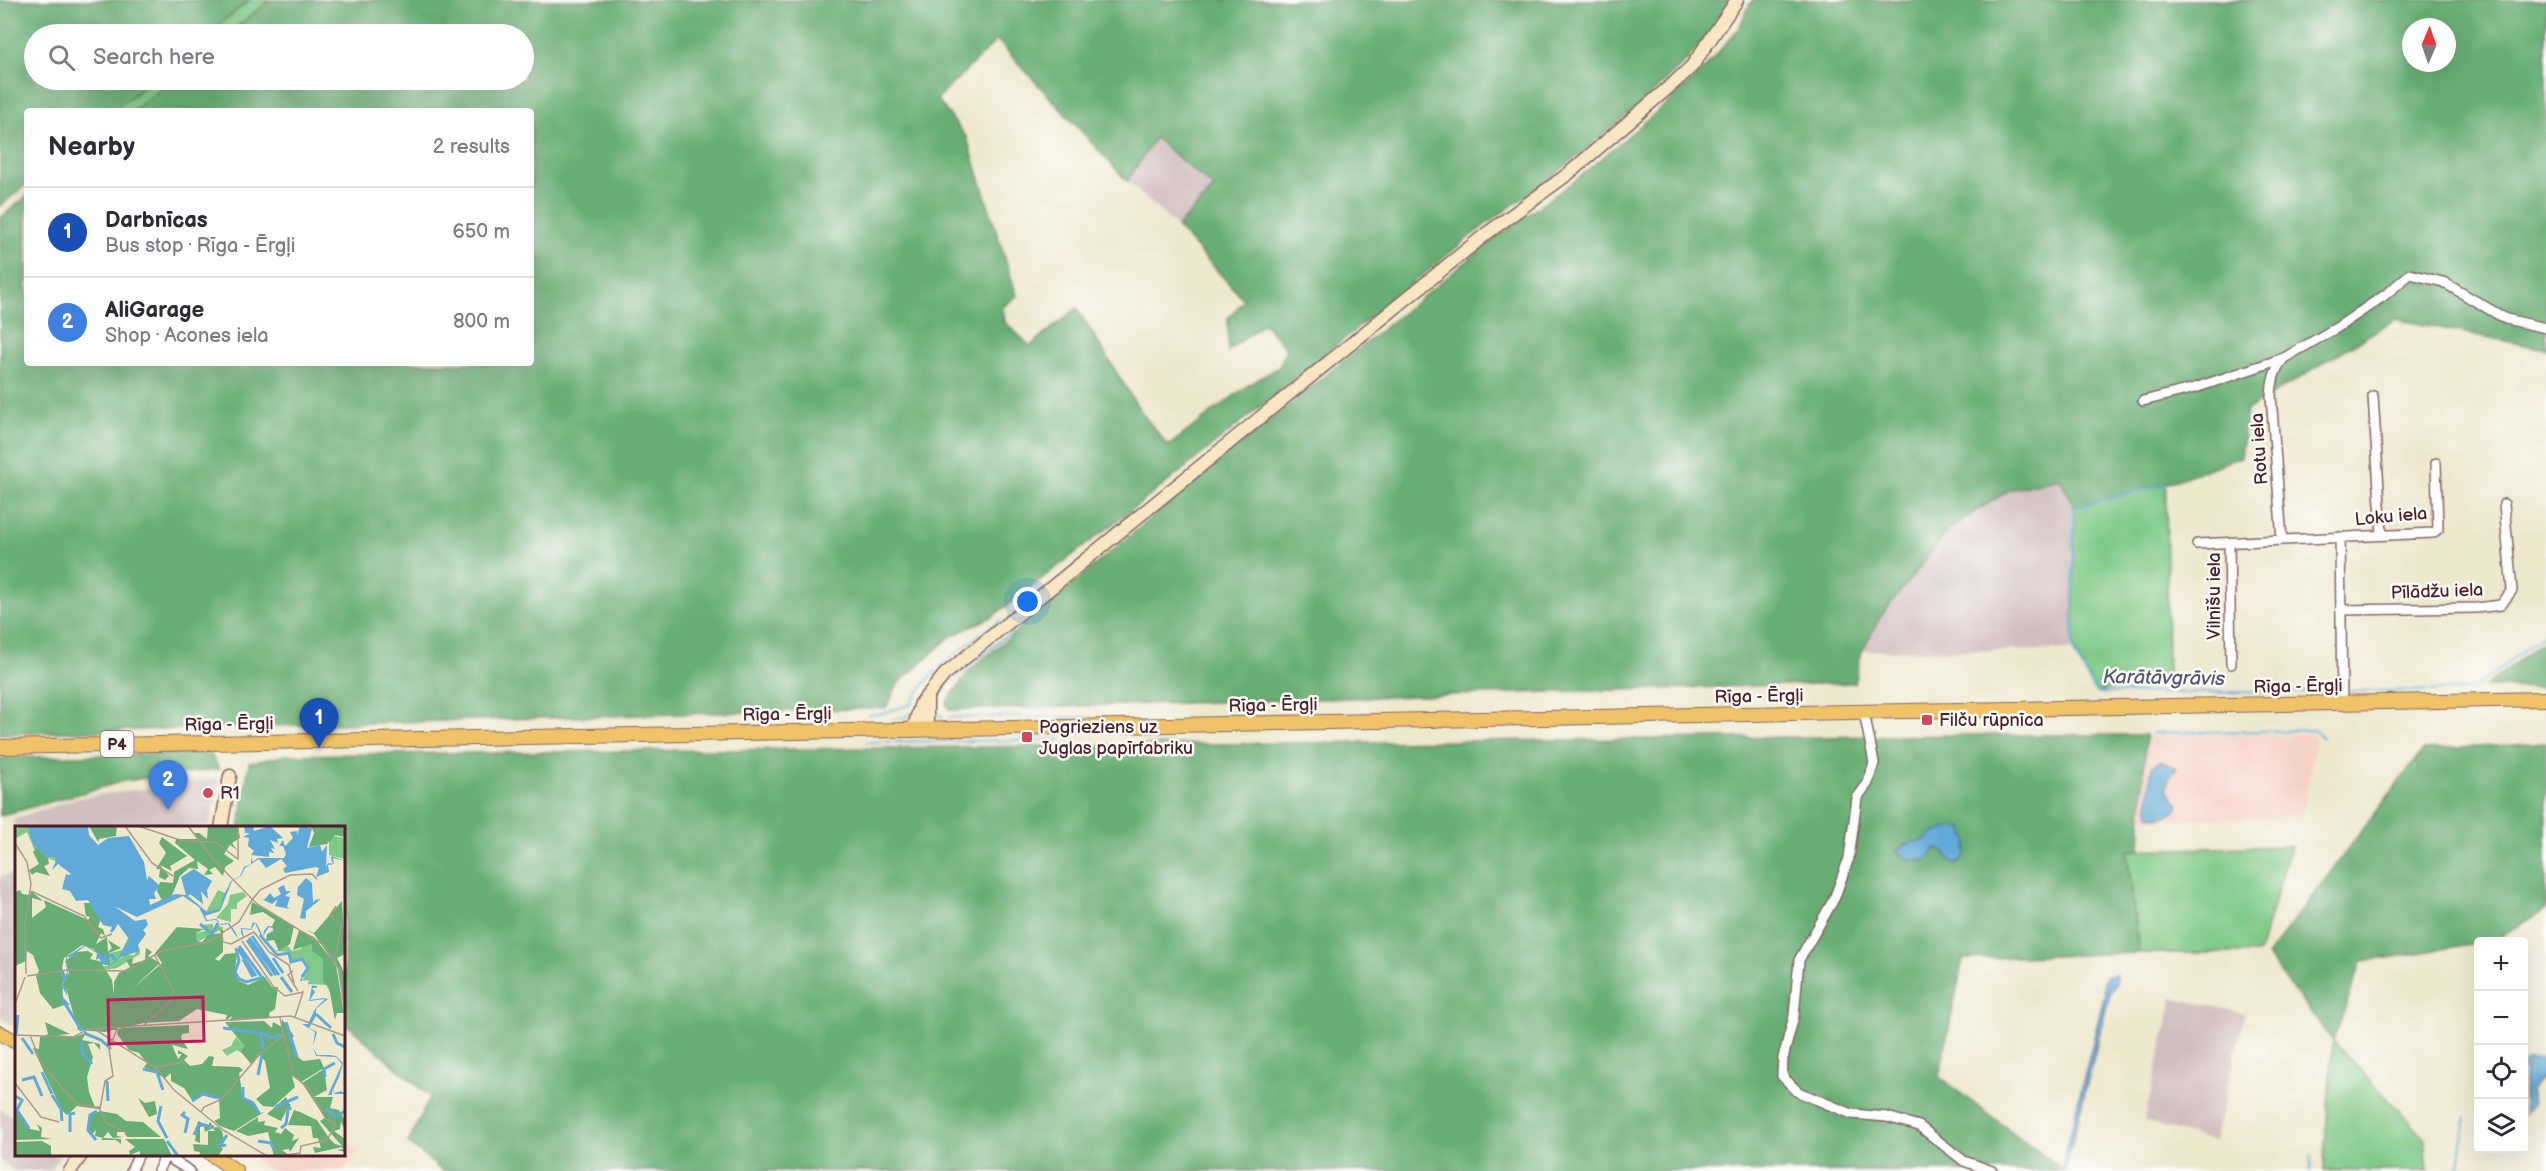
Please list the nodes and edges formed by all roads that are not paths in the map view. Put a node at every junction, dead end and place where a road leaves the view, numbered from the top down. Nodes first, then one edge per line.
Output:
1 (1737, 0) edge
2 (2546, 328) edge
3 (2284, 358) junction
4 (2373, 396) dead end
5 (2143, 400) dead end
6 (2436, 463) dead end
7 (2504, 504) dead end
8 (2382, 535) junction
9 (2340, 537) junction
10 (2282, 540) junction
11 (2229, 543) junction
12 (2197, 544) dead end
13 (2341, 610) junction
14 (2231, 664) dead end
15 (927, 695) junction
16 (2546, 699) edge
17 (2342, 703) junction
18 (1864, 712) junction
19 (913, 729) junction
20 (927, 729) junction
21 (0, 747) edge
22 (230, 776) dead end
23 (221, 826) edge
24 (81, 1156) edge
25 (138, 1156) edge
26 (164, 1156) edge
27 (166, 1156) edge
28 (216, 1162) edge
29 (70, 1171) edge
30 (131, 1171) edge
31 (158, 1171) edge
32 (190, 1171) edge
33 (236, 1171) edge
34 (1992, 1171) edge

1 - 15 main road
2 - 3 street
3 - 5 street
3 - 10 street, Rotu iela
4 - 8 street
6 - 8 street, Loku iela
7 - 13 street, Pīlādžu iela
8 - 9 street, Loku iela
9 - 10 street, Loku iela
9 - 13 street
10 - 11 street, Vilnīšu iela
11 - 12 street
11 - 14 street, Vilnīšu iela
13 - 17 street
15 - 19 main road
15 - 20 main road
16 - 17 main road, Rīga - Ērgļi / P4
17 - 18 main road, Rīga - Ērgļi / P4
18 - 20 main road, Rīga - Ērgļi / P4
18 - 34 street
19 - 20 main road, Rīga - Ērgļi / P4
19 - 21 main road, Rīga - Ērgļi / P4
22 - 23 main road
24 - 29 main road
25 - 30 street
26 - 31 street
27 - 32 street
28 - 33 main road

